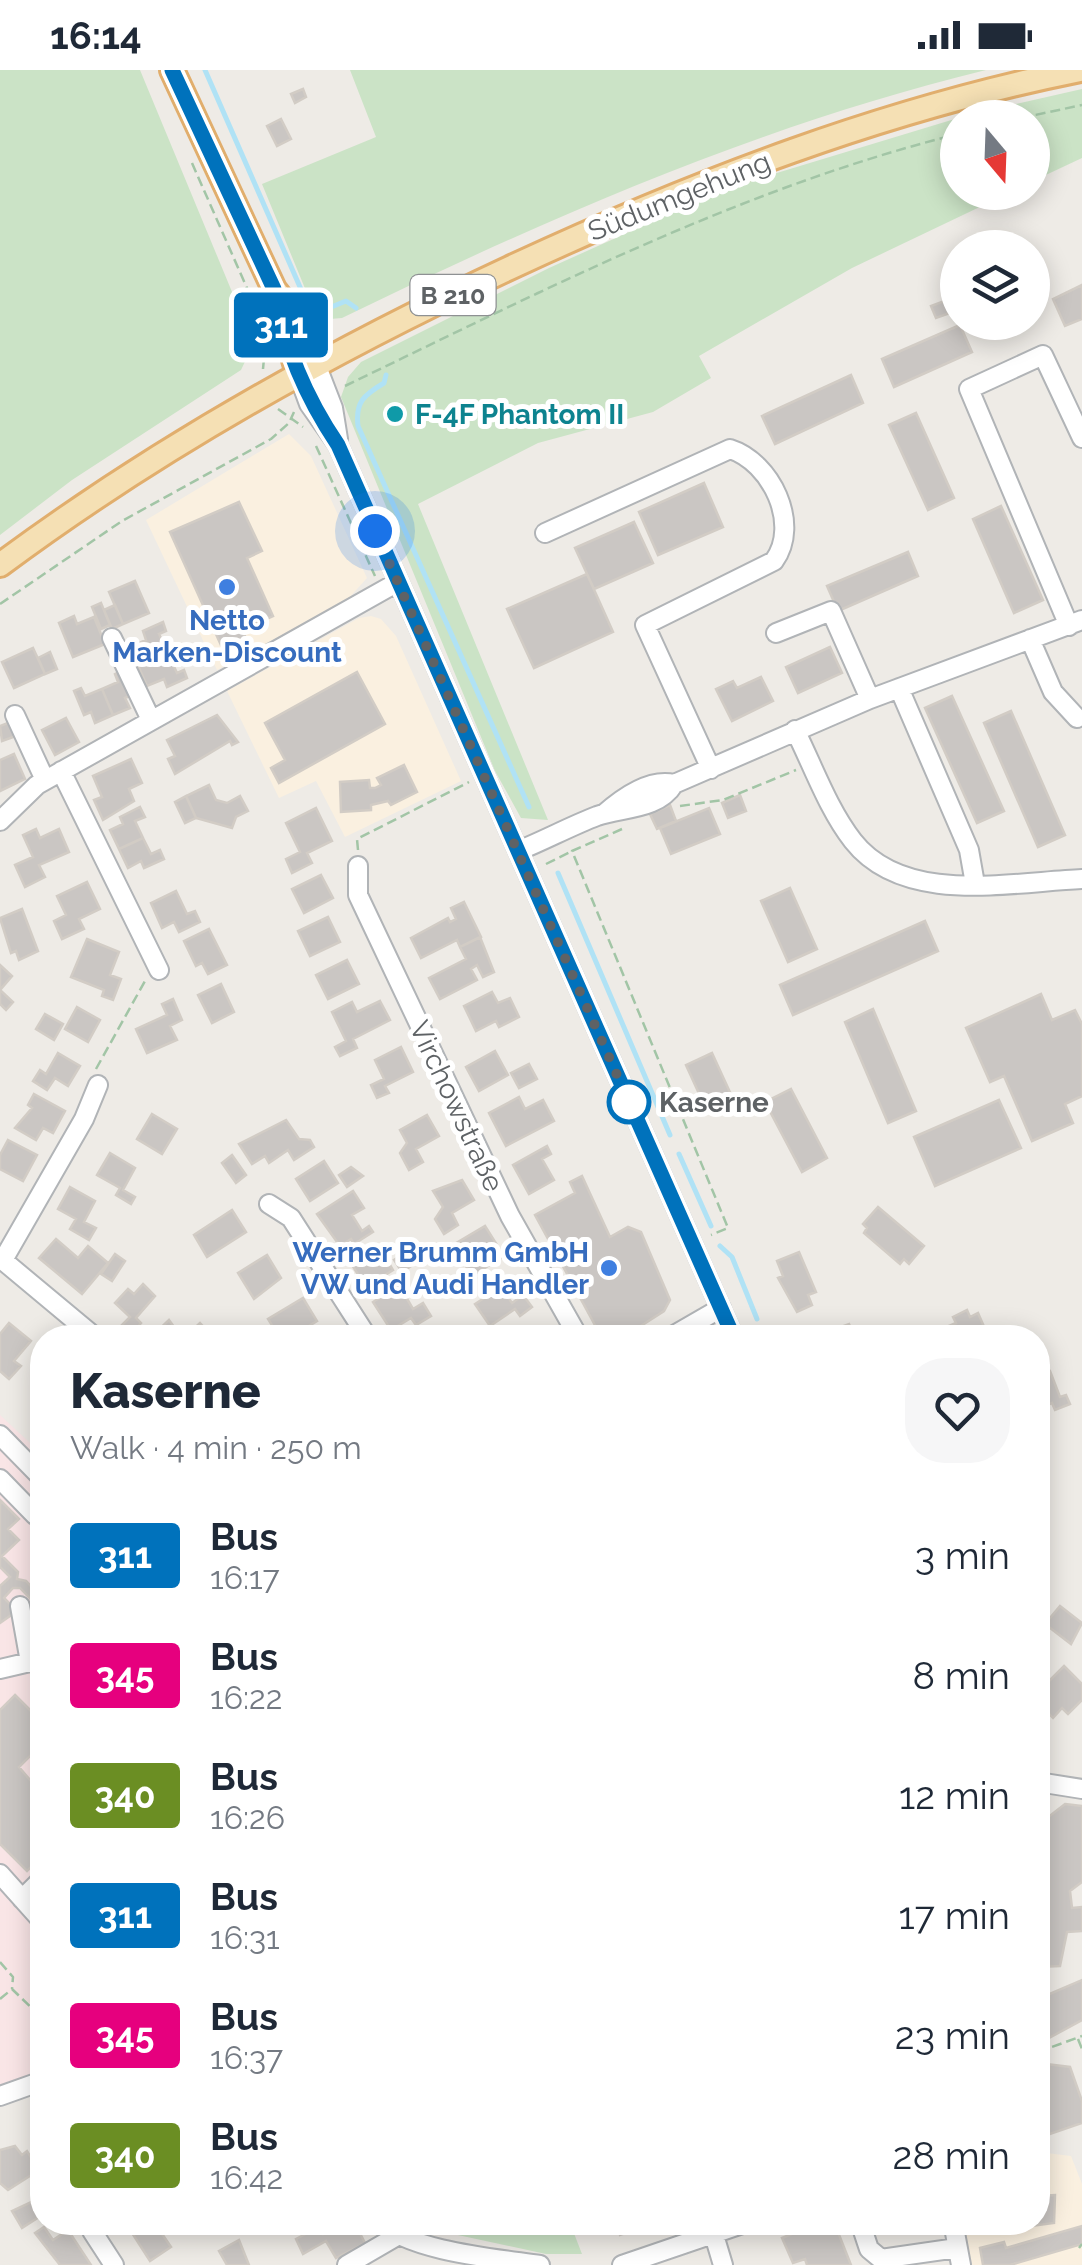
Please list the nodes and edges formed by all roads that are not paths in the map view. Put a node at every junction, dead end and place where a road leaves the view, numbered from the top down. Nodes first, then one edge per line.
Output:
1 (172, 70) edge
2 (1080, 70) edge
3 (307, 369) junction
4 (1082, 438) edge
5 (338, 445) junction
6 (545, 533) dead end
7 (0, 565) edge
8 (398, 582) junction
9 (1075, 623) edge
10 (776, 633) dead end
11 (112, 638) dead end
12 (1030, 640) junction
13 (899, 688) junction
14 (870, 699) junction
15 (15, 715) dead end
16 (1077, 718) dead end
17 (151, 720) junction
18 (794, 730) junction
19 (711, 768) junction
20 (53, 776) junction
21 (0, 821) edge
22 (518, 851) junction
23 (358, 866) road end
24 (1082, 879) edge
25 (976, 884) junction
26 (159, 970) road end
27 (98, 1085) road end
28 (269, 1204) dead end
29 (2, 1259) edge
30 (721, 1308) junction
31 (81, 1325) edge
32 (360, 1325) edge
33 (572, 1325) edge
34 (692, 1325) edge
35 (728, 1325) edge
36 (0, 1436) edge
37 (30, 1466) edge
38 (0, 1480) edge
39 (30, 1509) edge
40 (20, 1606) dead end
41 (30, 1642) edge
42 (30, 1665) edge
43 (0, 1669) edge
44 (1050, 1784) edge
45 (1082, 1789) edge
46 (0, 1874) edge
47 (30, 1891) edge
48 (22, 1899) junction
49 (30, 1908) edge
50 (30, 2085) edge
51 (0, 2096) edge
52 (94, 2235) edge
53 (701, 2235) edge
54 (710, 2235) edge
55 (864, 2235) edge
56 (397, 2236) joint
57 (959, 2256) edge
58 (114, 2265) edge
59 (348, 2265) edge
60 (540, 2265) edge
61 (622, 2265) edge
62 (723, 2265) edge

1 - 3 main road
2 - 3 main road, Südumgehung / B 210
3 - 5 street
3 - 5 street
3 - 7 main road, B 210
4 - 9 street
5 - 8 street
6 - 19 street
8 - 17 street
8 - 22 street
9 - 12 street
10 - 14 street
11 - 17 street
12 - 13 street
12 - 16 street
13 - 14 street
13 - 25 street
14 - 18 street
15 - 20 street
17 - 20 street
18 - 19 street
18 - 25 street
19 - 22 street
20 - 21 street
20 - 26 street
22 - 30 street
23 - 33 street, Virchowstraße
24 - 25 street
27 - 29 street
28 - 32 street
29 - 31 street
30 - 34 street
30 - 35 street
36 - 37 street
38 - 39 street
40 - 41 street
42 - 43 street
44 - 45 street
46 - 48 street
47 - 48 street
48 - 49 street
50 - 51 street
52 - 58 street
53 - 61 street
54 - 62 street
55 - 57 street
56 - 59 street
56 - 60 street

